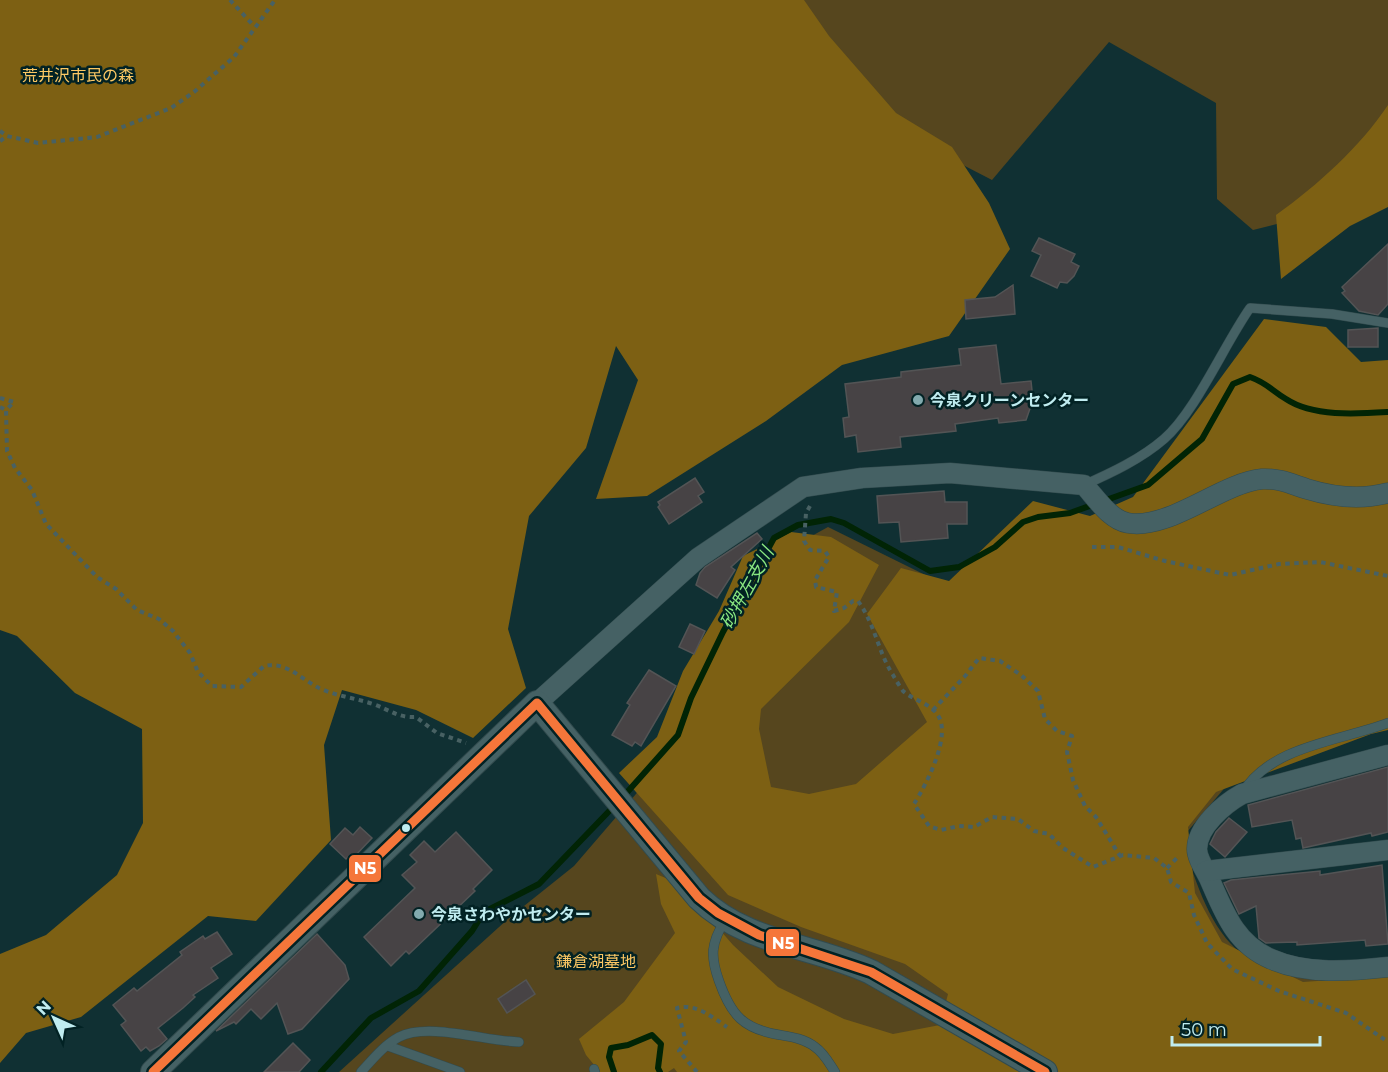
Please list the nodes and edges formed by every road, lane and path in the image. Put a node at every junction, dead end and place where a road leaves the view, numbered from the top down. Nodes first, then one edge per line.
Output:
1 (230, 0) edge
2 (275, 0) edge
3 (254, 26) junction
4 (0, 131) edge
5 (7, 136) junction
6 (0, 141) edge
7 (1388, 323) edge
8 (0, 398) edge
9 (0, 407) edge
10 (6, 410) junction
11 (824, 484) junction
12 (1084, 485) junction
13 (1388, 493) edge
14 (1092, 547) dead end
15 (1388, 576) edge
16 (537, 703) junction
17 (933, 710) junction
18 (1388, 723) edge
19 (486, 750) junction
20 (1388, 755) edge
21 (1242, 794) junction
22 (1388, 850) edge
23 (1120, 856) junction
24 (1206, 871) junction
25 (725, 920) junction
26 (1388, 967) edge
27 (732, 1030) dead end
28 (519, 1042) dead end
29 (1388, 1042) edge
30 (388, 1046) junction
31 (153, 1072) edge
32 (361, 1072) edge
33 (460, 1072) edge
34 (697, 1072) edge
35 (835, 1072) edge
36 (1045, 1072) edge

1 - 3 path
2 - 3 path
3 - 5 path
4 - 5 path
5 - 6 path
7 - 12 lane
8 - 10 path
9 - 10 path
10 - 19 path
11 - 12 street
11 - 16 street
11 - 17 path
12 - 13 street
14 - 15 path
16 - 19 street
16 - 25 street
17 - 23 path
17 - 23 path
18 - 21 lane
19 - 31 street
20 - 21 street
21 - 24 street
22 - 24 street
23 - 29 path
24 - 26 street
25 - 35 lane
25 - 36 street
27 - 34 path
28 - 30 lane
30 - 32 lane
30 - 33 lane

